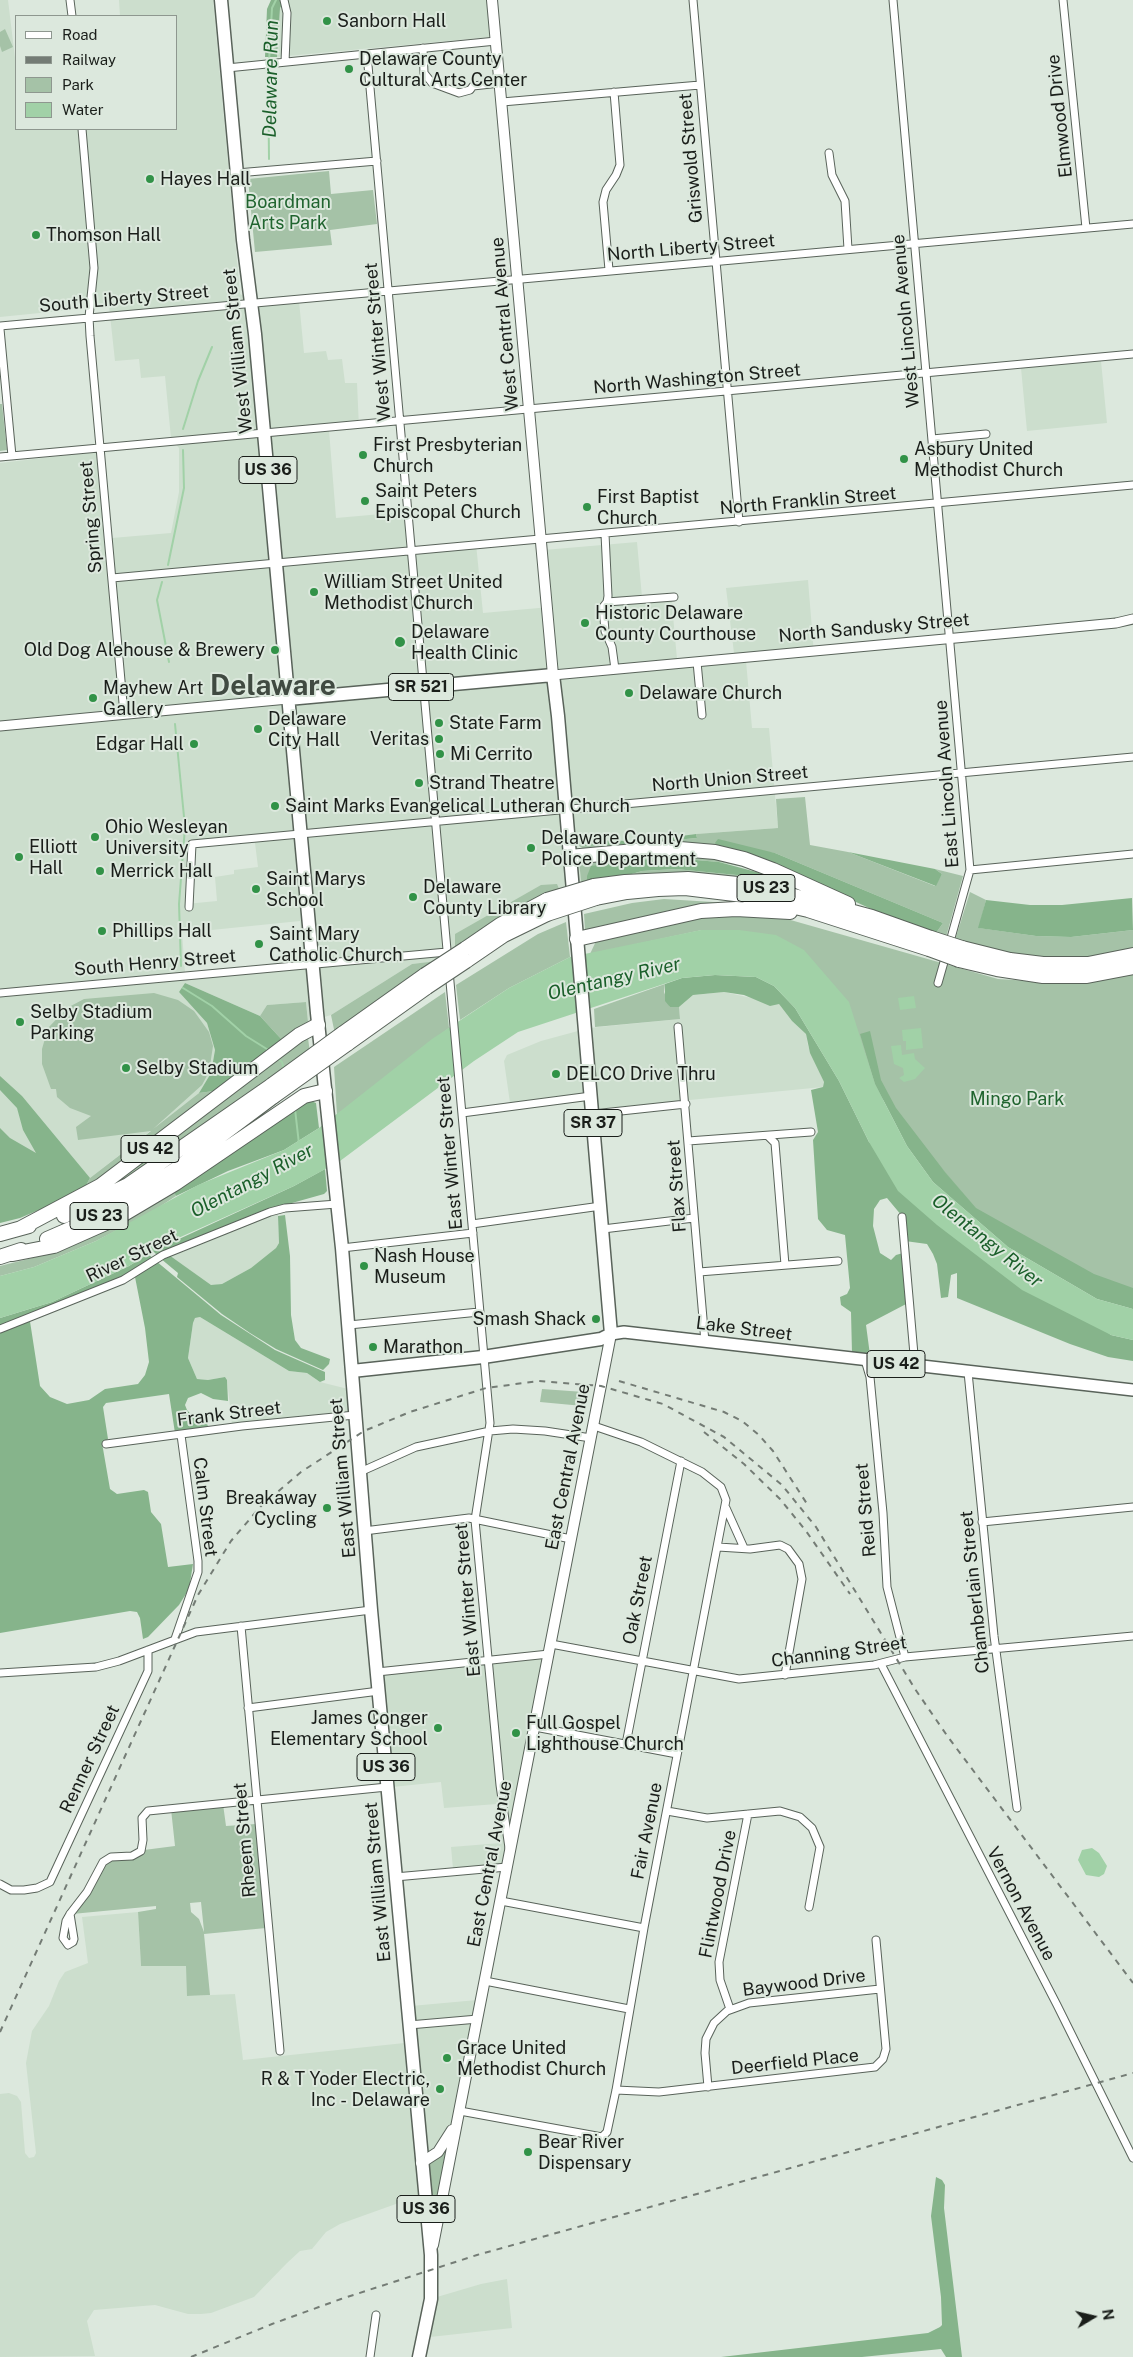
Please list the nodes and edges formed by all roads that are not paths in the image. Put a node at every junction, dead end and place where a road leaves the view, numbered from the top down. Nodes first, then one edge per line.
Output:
1 (70, 0) edge
2 (221, 0) edge
3 (284, 0) edge
4 (492, 0) edge
5 (693, 0) edge
6 (894, 0) edge
7 (1063, 0) edge
8 (72, 15) edge
9 (496, 41) junction
10 (423, 48) junction
11 (367, 54) junction
12 (285, 62) junction
13 (227, 68) junction
14 (500, 83) junction
15 (700, 85) junction
16 (614, 92) junction
17 (502, 102) junction
18 (82, 130) edge
19 (829, 153) dead end
20 (377, 161) junction
21 (237, 173) junction
22 (1133, 224) edge
23 (1086, 228) junction
24 (915, 244) junction
25 (848, 249) junction
26 (716, 261) junction
27 (610, 270) junction
28 (518, 279) junction
29 (388, 290) junction
30 (252, 302) junction
31 (89, 317) junction
32 (0, 327) edge
33 (1133, 354) edge
34 (926, 374) junction
35 (728, 392) junction
36 (529, 409) junction
37 (400, 420) junction
38 (264, 433) junction
39 (986, 434) dead end
40 (932, 438) junction
41 (100, 448) junction
42 (12, 456) junction
43 (0, 457) edge
44 (1133, 485) edge
45 (938, 504) junction
46 (740, 522) junction
47 (605, 534) junction
48 (541, 540) junction
49 (411, 552) junction
50 (276, 564) junction
51 (112, 578) junction
52 (674, 597) dead end
53 (607, 602) junction
54 (1133, 619) edge
55 (949, 638) junction
56 (697, 662) junction
57 (615, 669) junction
58 (553, 674) junction
59 (423, 687) junction
60 (288, 699) junction
61 (124, 714) junction
62 (702, 715) dead end
63 (0, 726) edge
64 (1133, 757) edge
65 (962, 773) junction
66 (566, 809) junction
67 (435, 822) junction
68 (300, 834) junction
69 (1133, 854) edge
70 (569, 857) junction
71 (970, 870) junction
72 (595, 892) junction
73 (189, 907) dead end
74 (872, 918) junction
75 (835, 919) junction
76 (577, 939) junction
77 (930, 943) junction
78 (447, 952) junction
79 (961, 954) junction
80 (465, 955) junction
81 (1133, 955) edge
82 (313, 964) junction
83 (1133, 967) edge
84 (938, 983) dead end
85 (0, 993) edge
86 (318, 1025) junction
87 (678, 1027) dead end
88 (273, 1090) junction
89 (325, 1091) junction
90 (591, 1096) junction
91 (686, 1104) junction
92 (462, 1113) junction
93 (593, 1114) junction
94 (811, 1132) dead end
95 (768, 1136) junction
96 (688, 1142) junction
97 (337, 1204) junction
98 (601, 1206) junction
99 (902, 1217) dead end
100 (694, 1218) junction
101 (472, 1224) junction
102 (21, 1228) junction
103 (603, 1228) junction
104 (473, 1233) junction
105 (0, 1234) edge
106 (342, 1248) junction
107 (7, 1255) edge
108 (838, 1261) dead end
109 (785, 1265) junction
110 (699, 1272) junction
111 (479, 1312) junction
112 (349, 1325) junction
113 (0, 1329) edge
114 (611, 1334) junction
115 (706, 1342) junction
116 (483, 1357) junction
117 (865, 1360) junction
118 (915, 1366) junction
119 (352, 1371) junction
120 (968, 1372) junction
121 (1133, 1390) edge
122 (1133, 1394) edge
123 (355, 1415) junction
124 (594, 1426) junction
125 (490, 1431) junction
126 (181, 1435) junction
127 (591, 1438) junction
128 (106, 1444) dead end
129 (681, 1461) junction
130 (360, 1472) junction
131 (725, 1507) junction
132 (1133, 1507) edge
133 (475, 1520) junction
134 (982, 1522) junction
135 (364, 1531) junction
136 (571, 1539) junction
137 (718, 1547) junction
138 (744, 1548) junction
139 (371, 1610) junction
140 (242, 1626) junction
141 (1133, 1636) edge
142 (175, 1639) junction
143 (550, 1649) junction
144 (996, 1649) junction
145 (148, 1650) junction
146 (905, 1657) junction
147 (488, 1660) junction
148 (642, 1662) junction
149 (882, 1664) junction
150 (377, 1672) junction
151 (694, 1672) junction
152 (0, 1674) edge
153 (785, 1675) junction
154 (379, 1691) junction
155 (248, 1708) junction
156 (535, 1727) junction
157 (626, 1744) junction
158 (677, 1754) junction
159 (387, 1787) junction
160 (256, 1799) junction
161 (1017, 1808) dead end
162 (667, 1811) junction
163 (748, 1814) junction
164 (510, 1853) junction
165 (507, 1867) junction
166 (395, 1877) junction
167 (0, 1884) edge
168 (501, 1901) junction
169 (809, 1907) dead end
170 (70, 1914) dead end
171 (644, 1928) junction
172 (876, 1940) dead end
173 (485, 1980) junction
174 (880, 1989) junction
175 (630, 2009) junction
176 (730, 2009) junction
177 (478, 2019) junction
178 (408, 2026) junction
179 (280, 2050) dead end
180 (708, 2087) junction
181 (616, 2090) junction
182 (460, 2111) junction
183 (1133, 2158) edge
184 (421, 2163) junction
185 (431, 2255) junction
186 (376, 2314) dead end
187 (370, 2357) edge
188 (419, 2357) edge

1 - 8 street
2 - 13 highway, West William Street / US 36
3 - 12 street
4 - 9 main road, West Central Avenue / SR 37
5 - 15 street, Griswold Street
6 - 24 street, West Lincoln Avenue
7 - 23 street, Elmwood Drive
9 - 10 street
9 - 14 main road, West Central Avenue / SR 37
10 - 11 street
10 - 14 street
11 - 12 street
11 - 20 street, West Winter Street
12 - 13 street
13 - 21 highway, West William Street / US 36
14 - 17 main road, West Central Avenue / SR 37
15 - 16 street
15 - 26 street, Griswold Street
16 - 17 street
16 - 27 street
17 - 28 main road, West Central Avenue / SR 37
18 - 31 street, Spring Street
19 - 25 street
20 - 21 street
20 - 29 street, West Winter Street
21 - 30 highway, West William Street / US 36
22 - 23 street, North Liberty Street
23 - 24 street, North Liberty Street
24 - 25 street, North Liberty Street
24 - 34 street, West Lincoln Avenue
25 - 26 street, North Liberty Street
26 - 27 street, North Liberty Street
26 - 35 street, Griswold Street
27 - 28 street, North Liberty Street
28 - 29 street, North Liberty Street
28 - 36 main road, West Central Avenue / SR 37
29 - 30 street, North Liberty Street
29 - 37 street, West Winter Street
30 - 31 street, South Liberty Street
30 - 38 highway, West William Street / US 36
31 - 32 street, South Liberty Street
31 - 41 street, Spring Street
32 - 42 street
33 - 34 street, North Washington Street
34 - 35 street, North Washington Street
34 - 40 street, West Lincoln Avenue
35 - 36 street, North Washington Street
35 - 46 street, Griswold Street
36 - 37 street, North Washington Street
36 - 48 main road, West Central Avenue / SR 37
37 - 38 street, North Washington Street
37 - 49 street, West Winter Street
38 - 41 street, North Washington Street
38 - 50 highway, West William Street / US 36
39 - 40 street
40 - 45 street, West Lincoln Avenue
41 - 42 street, North Washington Street
41 - 51 street, Spring Street
42 - 43 street, North Washington Street
44 - 45 street, North Franklin Street
45 - 46 street, North Franklin Street
45 - 55 street, West Lincoln Avenue
46 - 47 street, North Franklin Street
47 - 48 street, North Franklin Street
47 - 53 street
48 - 49 street, North Franklin Street
48 - 58 main road, West Central Avenue / SR 37
49 - 50 street, North Franklin Street
49 - 59 street, West Winter Street
50 - 51 street, North Franklin Street
50 - 60 highway, West William Street / US 36
51 - 61 street, Spring Street
52 - 53 street
53 - 57 street
54 - 55 street, North Sandusky Street
55 - 56 street, North Sandusky Street
55 - 65 street, East Lincoln Avenue
56 - 57 street, North Sandusky Street
56 - 62 street
57 - 58 street, North Sandusky Street
58 - 59 highway, North Sandusky Street / SR 521
58 - 66 highway, East Central Avenue / SR 37
59 - 60 highway, North Sandusky Street / SR 521
59 - 67 street, East Winter Street
60 - 61 street
60 - 68 highway, East William Street / US 36
61 - 63 street
64 - 65 street, North Union Street
65 - 66 street, North Union Street
65 - 71 street, East Lincoln Avenue
66 - 67 street, North Union Street
66 - 70 highway, East Central Avenue / SR 37
67 - 68 street, North Union Street
67 - 78 street, East Winter Street
68 - 73 street, North Union Street
68 - 82 highway, East William Street / US 36
69 - 71 street
70 - 74 highway
70 - 76 highway, East Central Avenue / SR 37
71 - 84 street, East Lincoln Avenue
72 - 74 highway, US 23
72 - 75 highway, US 23
72 - 80 highway, US 23, bridge
72 - 80 highway, US 23, bridge
74 - 77 highway, US 23
75 - 76 highway
75 - 77 highway, US 23
76 - 90 highway, East Central Avenue / SR 37
77 - 79 highway, US 23, bridge
78 - 82 street, South Henry Street
78 - 92 street, East Winter Street
79 - 81 highway, US 23
79 - 83 highway, US 23
80 - 88 highway, US 23, bridge
82 - 85 street, South Henry Street
82 - 86 highway, East William Street / US 36
86 - 89 highway, East William Street / US 36
86 - 102 highway, US 42
87 - 91 street, Flax Street
88 - 102 highway, US 23
88 - 107 highway, US 23
89 - 97 highway, East William Street / US 36
89 - 107 highway, US 42
90 - 92 street
90 - 93 highway, East Central Avenue / SR 37
91 - 93 street
91 - 96 street, Flax Street
92 - 101 street, East Winter Street
93 - 98 highway, East Central Avenue / SR 37
94 - 95 street
95 - 96 street
95 - 109 street
96 - 100 street, Flax Street
97 - 106 highway, East William Street / US 36
97 - 113 street, River Street
98 - 101 street
98 - 103 highway, East Central Avenue / SR 37
99 - 118 street
100 - 103 street
100 - 110 street, Flax Street
101 - 104 street, East Winter Street
102 - 105 highway, US 23
103 - 114 highway, East Central Avenue / SR 37
104 - 106 street
104 - 111 street, East Winter Street
106 - 112 highway, East William Street / US 36
108 - 109 street
109 - 110 street
110 - 115 street, Flax Street
111 - 112 street
111 - 116 street, East Winter Street
112 - 119 highway, East William Street / US 36
114 - 115 main road, Lake Street / US 42
114 - 116 highway, Lake Street / US 42
114 - 124 main road, East Central Avenue / SR 37
115 - 117 main road, Lake Street / US 42
116 - 119 highway, Lake Street / US 42
116 - 125 street, East Winter Street
117 - 118 main road, Lake Street / US 42
117 - 146 street, Reid Street
118 - 120 main road, Lake Street / US 42
119 - 123 highway, East William Street / US 36
120 - 121 main road, Lake Street / US 42
120 - 134 street, Chamberlain Street
121 - 122 street
123 - 126 street, Frank Street
123 - 130 highway, East William Street / US 36
124 - 127 main road, East Central Avenue / SR 37
124 - 129 street
125 - 127 street
125 - 130 street
125 - 133 street, East Winter Street
126 - 128 street, Frank Street
126 - 142 street, Calm Street
127 - 136 main road, East Central Avenue / SR 37
129 - 131 street
129 - 148 street, Oak Street
130 - 135 highway, East William Street / US 36
131 - 137 street, Fair Avenue
131 - 138 street
132 - 134 street
133 - 135 street
133 - 136 street
133 - 147 street, East Winter Street
134 - 144 street, Chamberlain Street
135 - 139 highway, East William Street / US 36
136 - 143 main road, East Central Avenue / SR 37
137 - 138 street
137 - 151 street, Fair Avenue
138 - 153 street
139 - 140 street
139 - 150 highway, East William Street / US 36
140 - 142 street
140 - 155 street, Rheem Street
141 - 144 street, Channing Street
142 - 145 street
143 - 147 street, Channing Street
143 - 148 street, Channing Street
143 - 156 main road, East Central Avenue / SR 37
144 - 146 street, Channing Street
144 - 161 street, Chamberlain Street
145 - 152 street
145 - 167 street, Renner Street
146 - 149 street, Channing Street
147 - 150 street, Channing Street
147 - 164 street, East Winter Street
148 - 151 street, Channing Street
148 - 157 street, Oak Street
149 - 153 street, Channing Street
149 - 183 street, Vernon Avenue
150 - 154 highway, East William Street / US 36
151 - 153 street, Channing Street
151 - 158 street, Fair Avenue
154 - 155 street
154 - 159 highway, East William Street / US 36
155 - 160 street, Rheem Street
156 - 157 street
156 - 164 main road, East Central Avenue / SR 37
157 - 158 street
158 - 162 street, Fair Avenue
159 - 160 street
159 - 166 highway, East William Street / US 36
160 - 170 street
160 - 179 street, Rheem Street
162 - 163 street
162 - 171 street, Fair Avenue
163 - 169 street
163 - 176 street, Flintwood Drive
164 - 165 main road, East Central Avenue / SR 37
165 - 166 street
165 - 168 main road, East Central Avenue / SR 37
166 - 178 highway, East William Street / US 36
168 - 171 street
168 - 173 main road, East Central Avenue / SR 37
171 - 175 street, Fair Avenue
172 - 174 street, Deerfield Place
173 - 175 street
173 - 177 main road, East Central Avenue / SR 37
174 - 176 street, Baywood Drive
174 - 180 street, Deerfield Place
175 - 181 street, Fair Avenue
176 - 180 street, Baywood Drive
177 - 178 street
177 - 182 main road, East Central Avenue / SR 37
178 - 184 highway, East William Street / US 36
180 - 181 street, Deerfield Place
181 - 182 street, Fair Avenue
182 - 184 main road, SR 37
182 - 185 main road, East Central Avenue / SR 37
184 - 185 highway, East William Street / US 36
185 - 188 highway, US 36
186 - 187 street

